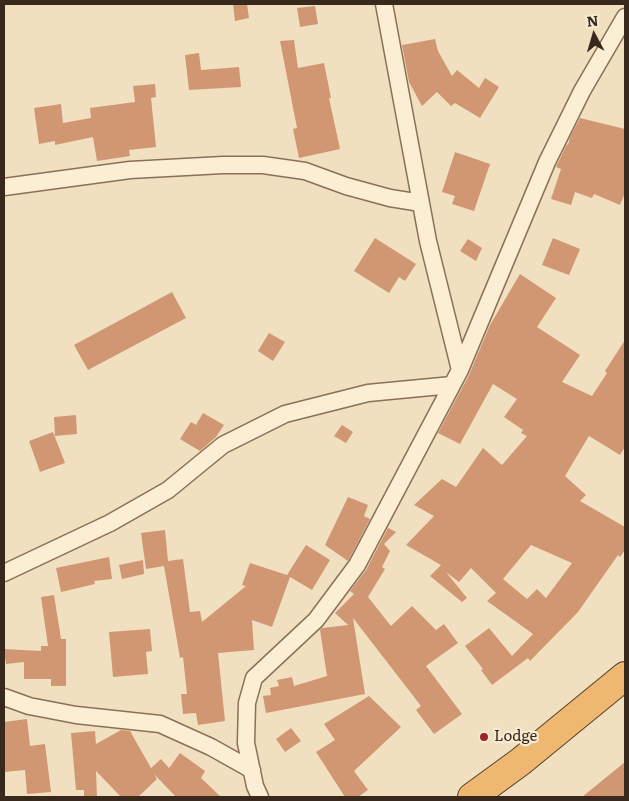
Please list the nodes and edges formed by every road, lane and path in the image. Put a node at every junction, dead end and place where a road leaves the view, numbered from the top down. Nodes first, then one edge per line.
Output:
1 (384, 4) edge
2 (625, 16) edge
3 (4, 187) edge
4 (421, 203) junction
5 (460, 370) junction
6 (452, 385) junction
7 (4, 573) edge
8 (625, 676) edge
9 (4, 697) edge
10 (252, 770) junction
11 (260, 797) edge
12 (472, 797) edge

1 - 4 street
2 - 5 street
3 - 4 street
4 - 5 street
5 - 6 street
6 - 7 street
6 - 10 street
8 - 12 highway
9 - 10 street
10 - 11 street

